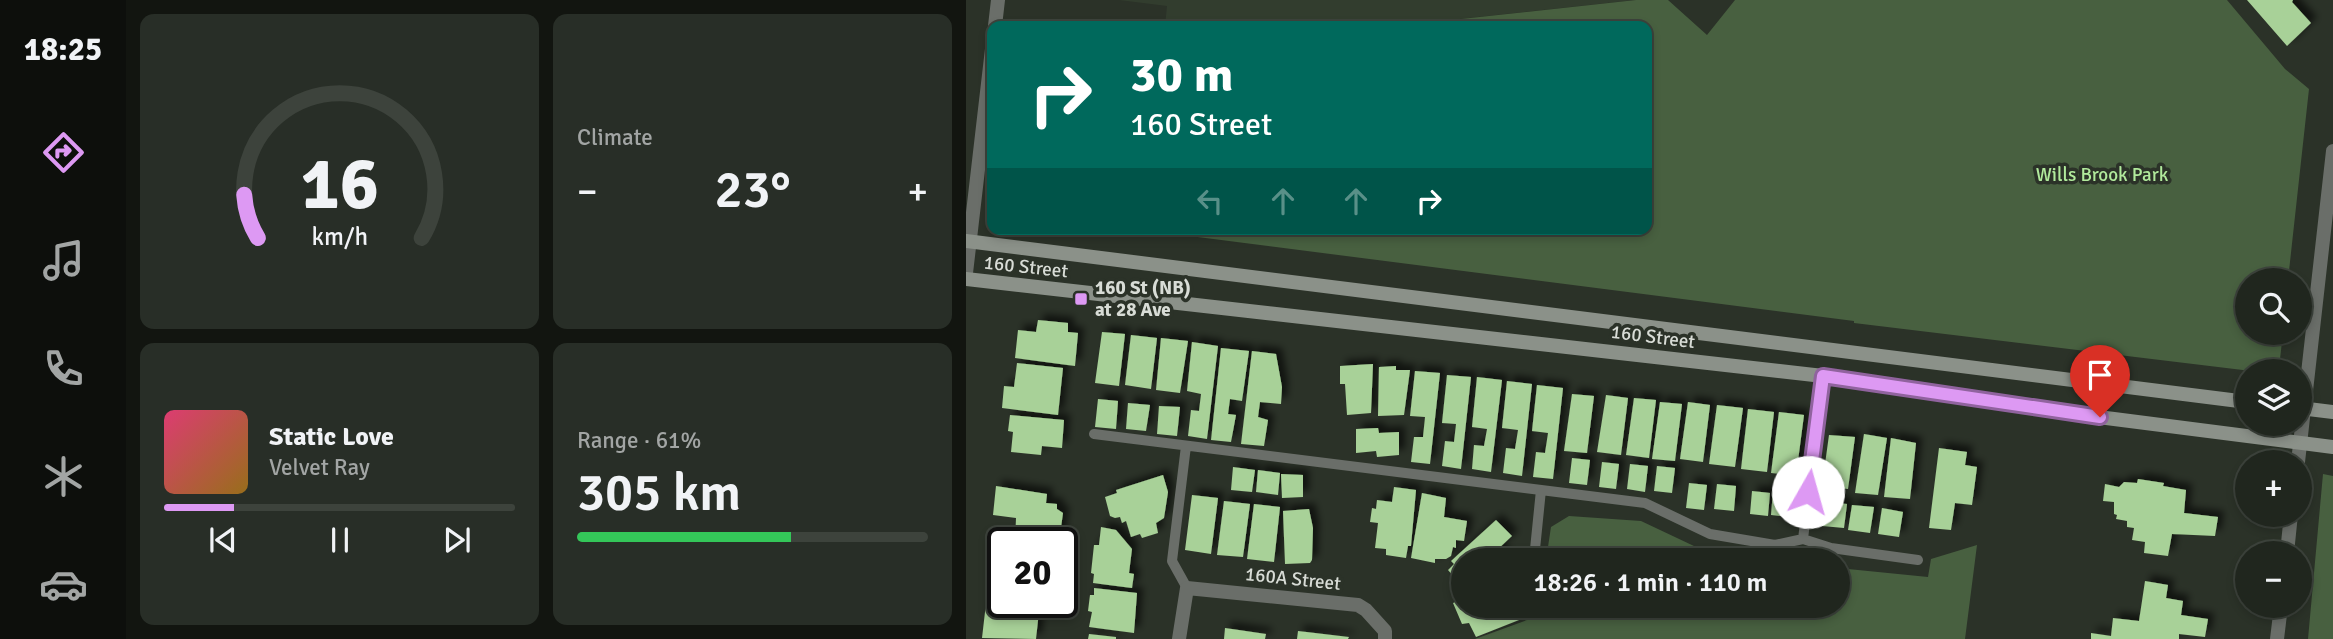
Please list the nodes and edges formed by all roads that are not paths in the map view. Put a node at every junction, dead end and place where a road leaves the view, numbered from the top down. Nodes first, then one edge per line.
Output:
1 (998, 0) edge
2 (996, 21) edge
3 (987, 89) edge
4 (2333, 151) edge
5 (2330, 197) edge
6 (968, 242) edge
7 (966, 273) edge
8 (966, 279) edge
9 (2309, 359) edge
10 (1823, 376) junction
11 (2235, 400) edge
12 (2312, 409) edge
13 (2333, 412) edge
14 (1094, 434) dead end
15 (2300, 436) edge
16 (2300, 444) junction
17 (1186, 446) junction
18 (2333, 447) edge
19 (2299, 450) edge
20 (1541, 490) junction
21 (1802, 539) junction
22 (1535, 548) edge
23 (1918, 560) dead end
24 (1187, 588) junction
25 (2280, 618) edge
26 (1385, 635) edge
27 (1180, 639) edge
28 (2277, 639) edge

1 - 2 street
3 - 6 street
4 - 5 street
5 - 9 street
6 - 7 street
6 - 11 main road, 160 Street
8 - 10 main road, 160 Street
10 - 16 main road, 160 Street
10 - 21 lane
12 - 13 main road
14 - 17 lane
15 - 16 street
16 - 18 main road, 160 Street
16 - 19 street
17 - 20 lane
17 - 24 lane
20 - 21 lane
20 - 22 lane
21 - 23 lane
24 - 26 street, 160A Street
24 - 27 street
25 - 28 street

